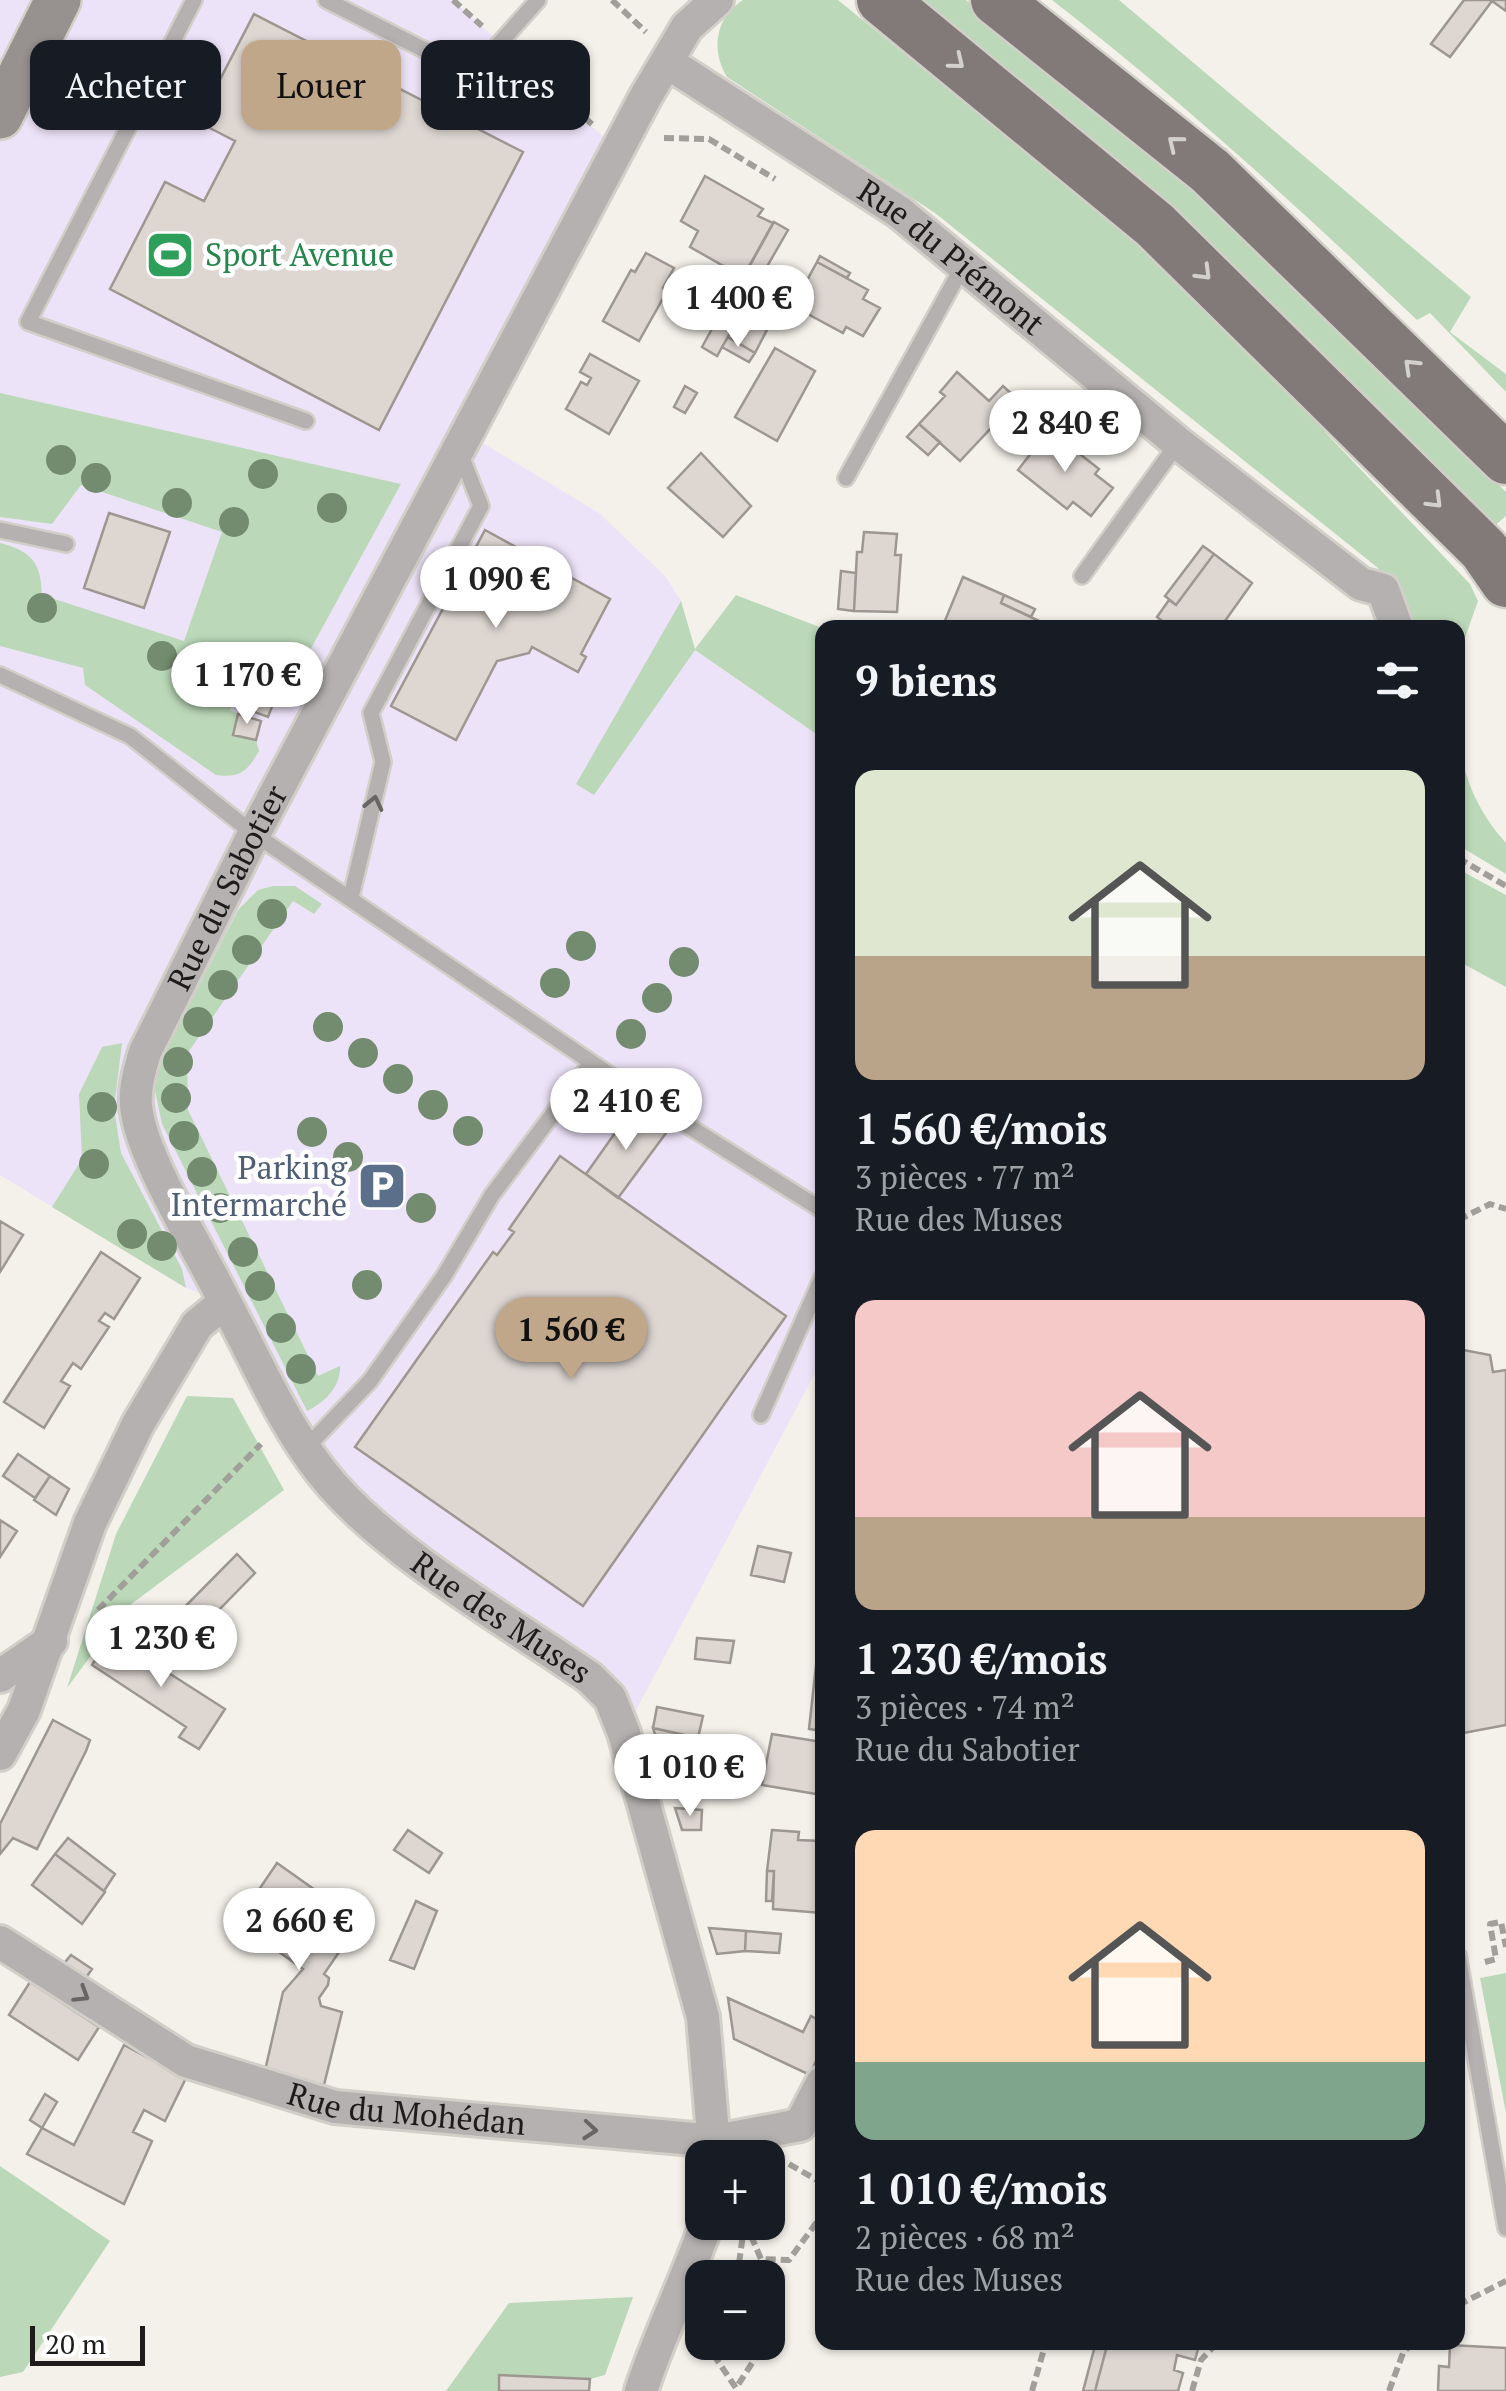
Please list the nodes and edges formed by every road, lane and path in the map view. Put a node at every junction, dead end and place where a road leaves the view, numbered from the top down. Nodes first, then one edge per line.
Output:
1 (58, 0) edge
2 (194, 0) edge
3 (326, 0) edge
4 (452, 0) edge
5 (538, 0) edge
6 (717, 0) edge
7 (882, 0) edge
8 (996, 0) edge
9 (690, 14) edge
10 (497, 40) edge
11 (503, 40) edge
12 (421, 48) edge
13 (667, 62) junction
14 (0, 116) edge
15 (590, 124) edge
16 (629, 130) junction
17 (964, 266) junction
18 (306, 421) dead end
19 (1178, 443) junction
20 (458, 450) junction
21 (1506, 459) edge
22 (846, 478) dead end
23 (0, 530) edge
24 (66, 544) dead end
25 (1082, 576) dead end
26 (1506, 582) edge
27 (1394, 620) edge
28 (0, 675) edge
29 (254, 834) junction
30 (1465, 862) edge
31 (1506, 886) edge
32 (351, 898) junction
33 (592, 1063) junction
34 (815, 1206) edge
35 (1506, 1209) edge
36 (1465, 1216) edge
37 (815, 1294) edge
38 (225, 1302) junction
39 (761, 1415) dead end
40 (298, 1435) junction
41 (51, 1642) junction
42 (0, 1676) edge
43 (12, 1702) edge
44 (0, 1754) edge
45 (0, 1942) edge
46 (1506, 1946) edge
47 (1485, 1962) dead end
48 (1465, 2002) edge
49 (815, 2096) edge
50 (715, 2140) edge
51 (748, 2140) edge
52 (685, 2146) edge
53 (815, 2225) edge
54 (1506, 2228) edge
55 (701, 2240) edge
56 (752, 2240) edge
57 (1506, 2281) edge
58 (1465, 2302) edge
59 (1044, 2350) edge
60 (1210, 2350) edge
61 (1405, 2350) edge
62 (717, 2360) edge
63 (754, 2360) edge
64 (736, 2390) edge
65 (641, 2391) edge
66 (1032, 2391) edge
67 (1192, 2391) edge
68 (1389, 2391) edge

1 - 14 main road
2 - 18 lane
3 - 12 lane
4 - 10 path
5 - 11 lane
6 - 9 street, Rue du Sabotier
7 -> 26 main road
21 -> 8 main road
9 - 13 street, Rue du Sabotier
13 - 16 street, Rue du Sabotier
13 - 17 street, Rue du Piémont
15 - 16 path
16 - 20 street, Rue du Sabotier
17 - 19 street, Rue du Piémont
17 - 22 lane
19 - 25 lane
19 - 27 street, Rue du Piémont
20 - 29 street, Rue du Sabotier
32 -> 20 lane
23 - 24 lane
28 - 29 lane
29 - 32 lane
29 - 38 street, Rue du Sabotier
30 - 31 path
32 - 33 lane
33 - 34 lane
33 - 40 lane
35 - 36 path
37 - 39 lane
38 - 40 street, Rue des Muses
38 - 41 street
40 - 41 path
40 - 50 street, Rue des Muses
41 - 42 street
41 - 43 street
43 - 44 street
45 -> 52 street, Rue du Mohédan
46 - 47 path
48 - 54 lane
49 - 51 street, Rue du Mohédan
53 - 56 path
55 - 65 street
57 - 58 path
59 - 66 path
60 - 67 path
61 - 68 path
62 - 64 path
63 - 64 path

